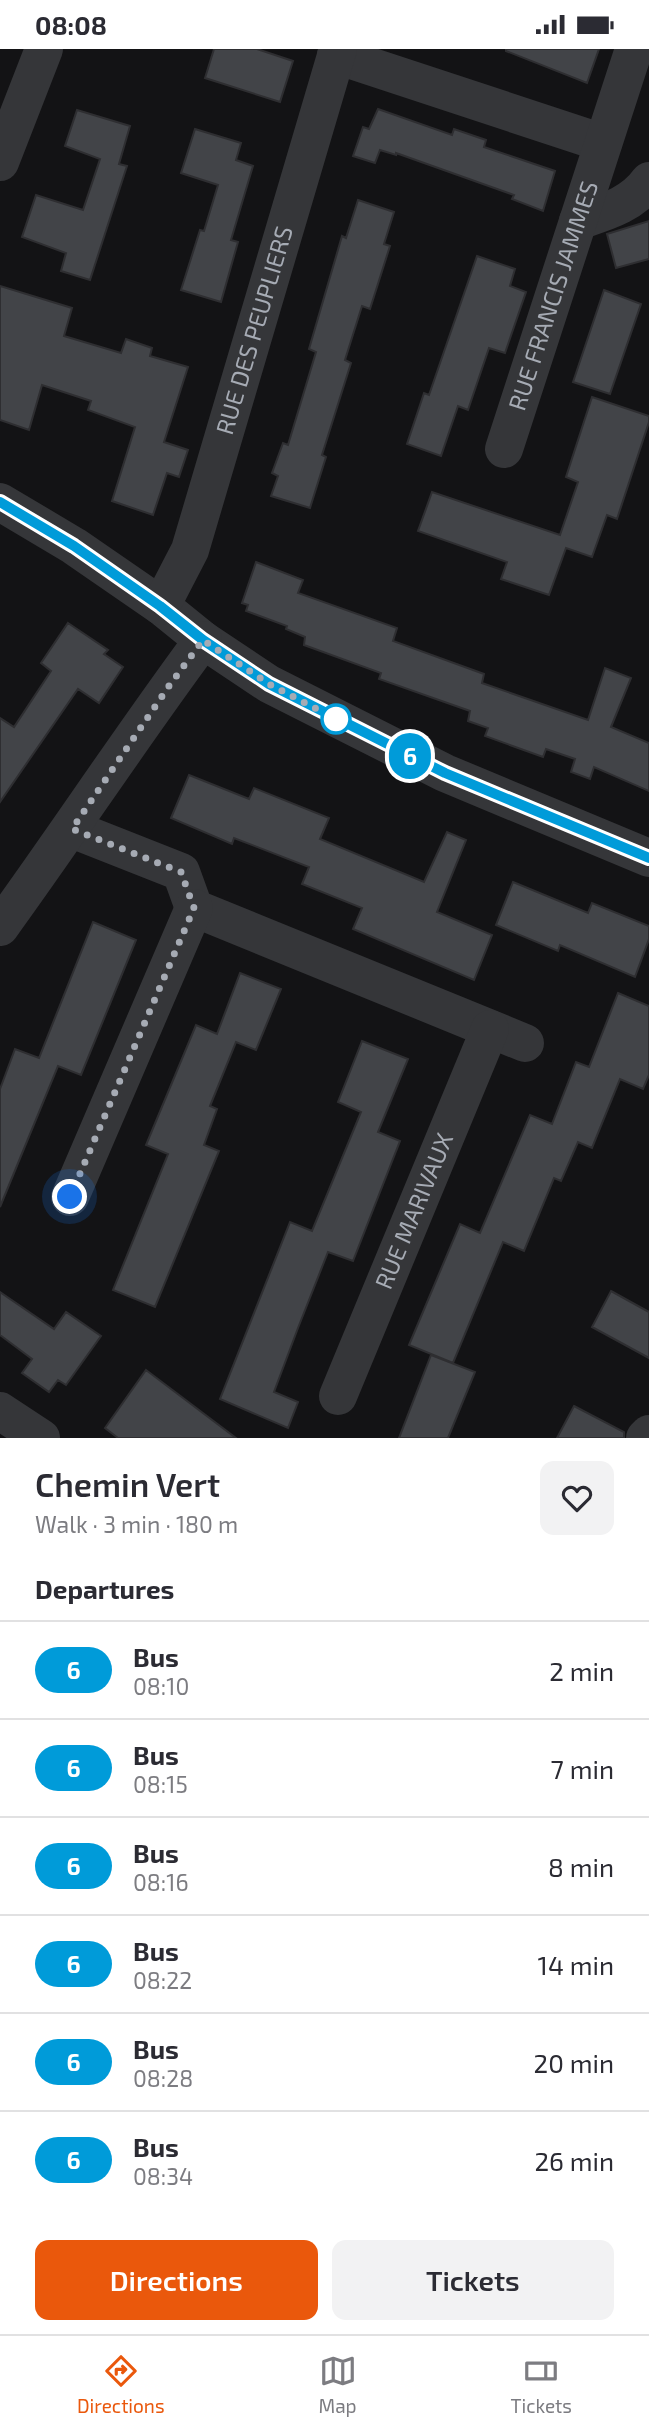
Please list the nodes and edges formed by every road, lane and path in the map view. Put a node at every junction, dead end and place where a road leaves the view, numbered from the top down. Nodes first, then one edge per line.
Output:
1 (44, 49) edge
2 (337, 52) edge
3 (631, 58) edge
4 (649, 100) edge
5 (603, 143) junction
6 (0, 162) edge
7 (649, 181) edge
8 (578, 221) junction
9 (504, 449) dead end
10 (0, 502) edge
11 (160, 606) junction
12 (203, 640) junction
13 (72, 829) junction
14 (649, 858) edge
15 (194, 908) junction
16 (0, 927) edge
17 (490, 1029) junction
18 (525, 1043) dead end
19 (70, 1197) dead end
20 (338, 1396) dead end
21 (0, 1411) edge
22 (649, 1434) edge
23 (41, 1438) edge
24 (645, 1438) edge

1 - 6 street
2 - 5 street
2 - 11 street, RUE DES PEUPLIERS
3 - 4 street
3 - 5 street, RUE FRANCIS JAMMES
5 - 8 street, RUE FRANCIS JAMMES
7 - 8 street
8 - 9 street, RUE FRANCIS JAMMES
10 - 11 street
11 - 12 street
12 - 13 street
12 - 14 street
13 - 15 street
13 - 16 street
15 - 17 street
15 - 19 street
17 - 18 street
17 - 20 street, RUE MARIVAUX
21 - 23 street
22 - 24 street

